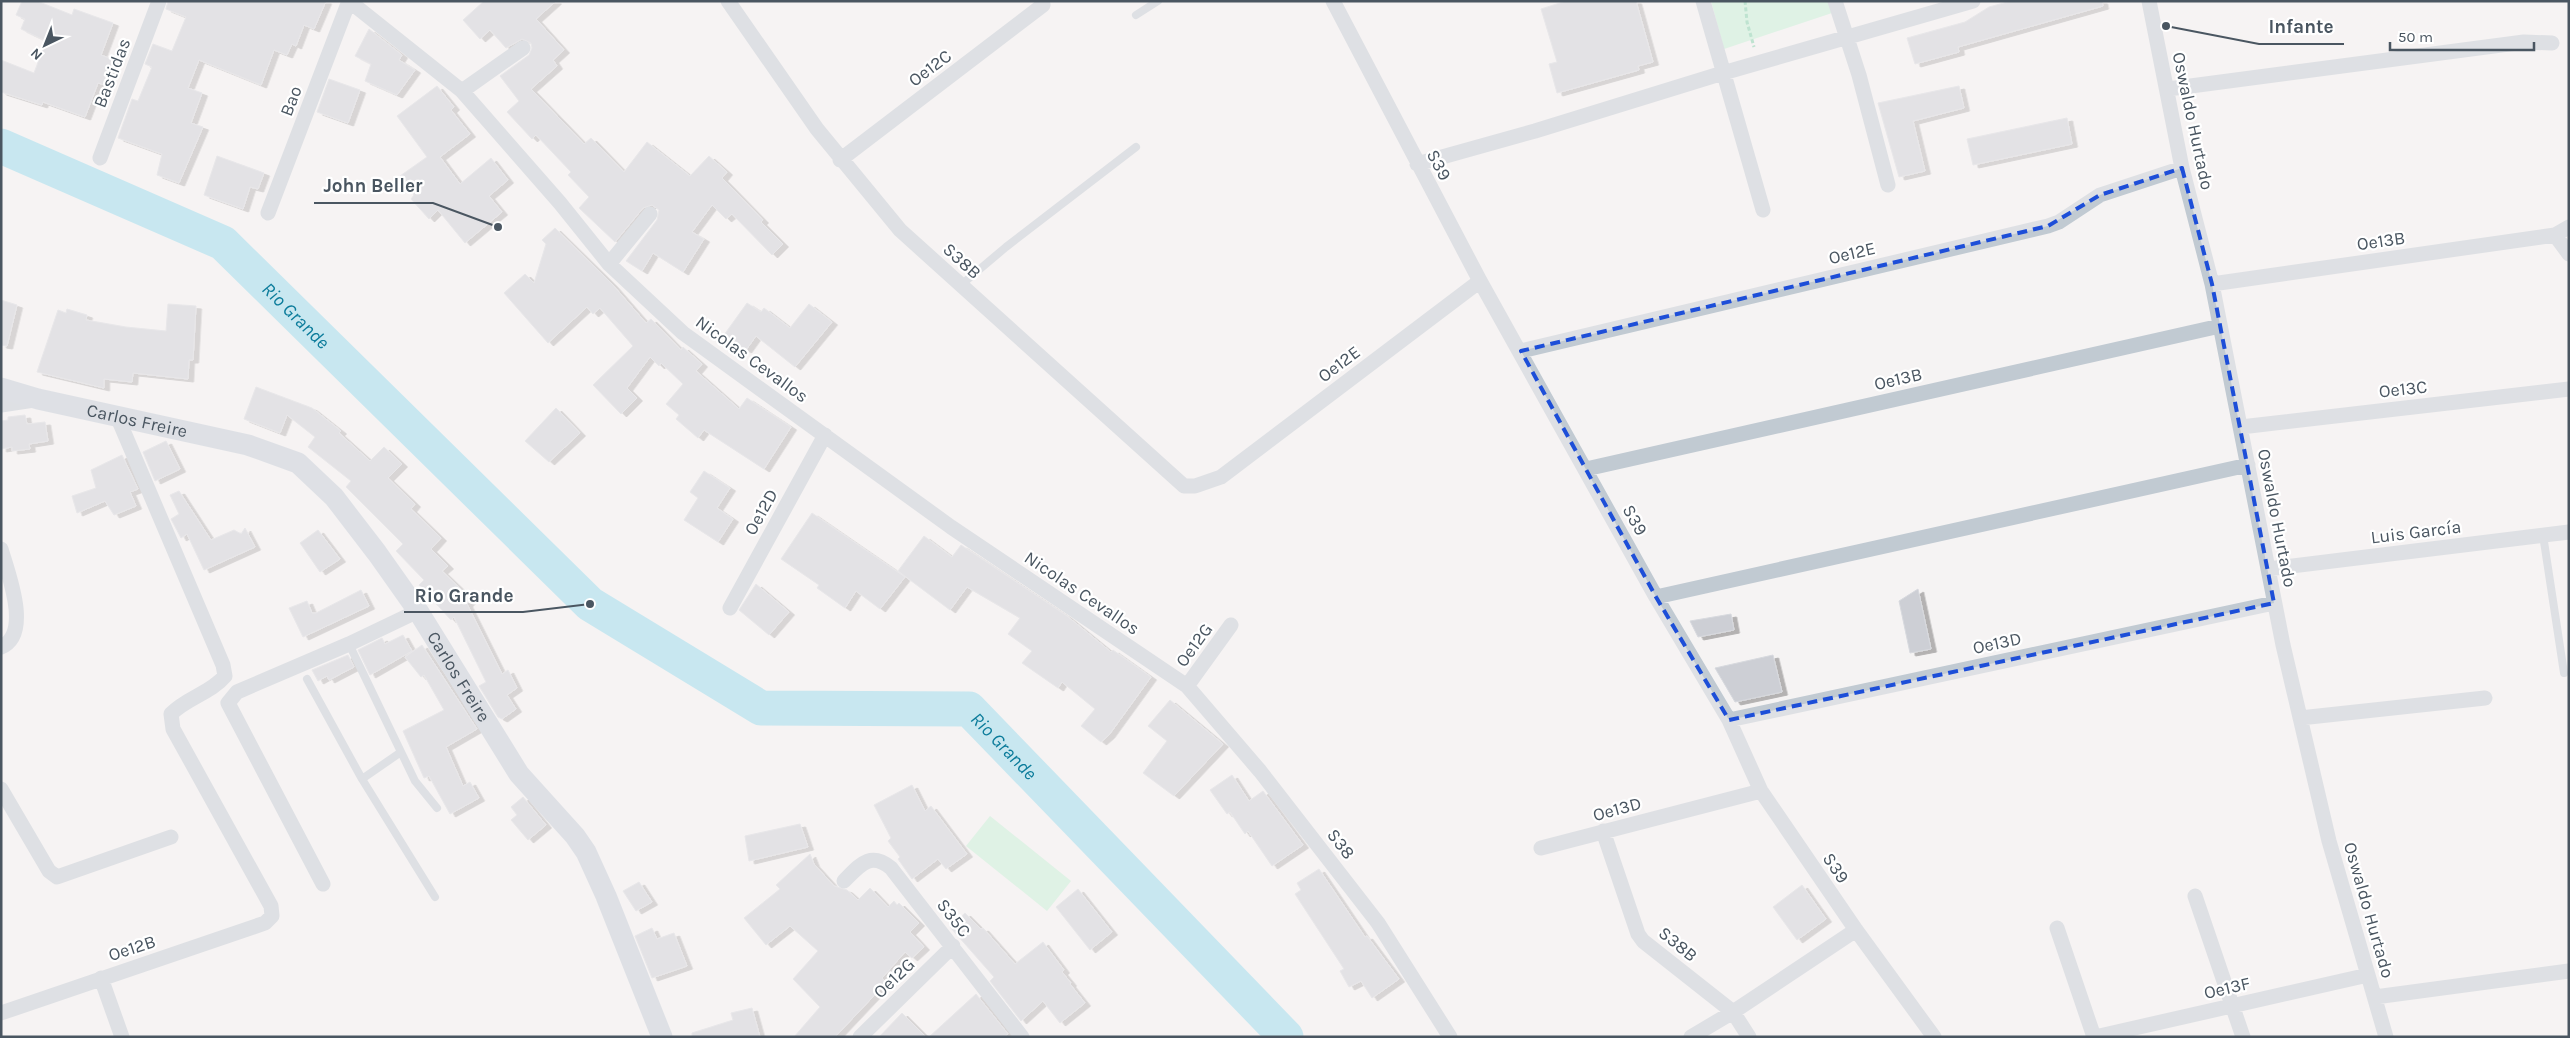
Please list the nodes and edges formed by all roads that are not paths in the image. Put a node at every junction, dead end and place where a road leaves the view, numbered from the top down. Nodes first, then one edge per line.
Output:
1 (159, 1) edge
2 (349, 1) edge
3 (728, 1) edge
4 (1158, 1) edge
5 (1333, 1) edge
6 (1703, 1) edge
7 (1835, 1) edge
8 (1973, 1) edge
9 (2149, 1) edge
10 (1043, 5) dead end
11 (1136, 16) dead end
12 (1846, 39) junction
13 (2552, 42) dead end
14 (523, 48) dead end
15 (1723, 73) junction
16 (2168, 89) junction
17 (462, 91) junction
18 (1136, 147) dead end
19 (100, 158) dead end
20 (840, 160) junction
21 (1417, 164) junction
22 (2182, 168) junction
23 (1888, 185) dead end
24 (1763, 210) dead end
25 (268, 213) dead end
26 (650, 214) dead end
27 (2569, 227) edge
28 (2555, 235) junction
29 (2569, 254) edge
30 (609, 264) junction
31 (1480, 281) junction
32 (2212, 284) junction
33 (961, 285) junction
34 (2220, 326) junction
35 (1521, 351) junction
36 (1, 388) edge
37 (2569, 389) edge
38 (38, 399) junction
39 (1, 405) edge
40 (117, 416) junction
41 (2241, 427) junction
42 (825, 435) junction
43 (2248, 465) junction
44 (1586, 469) junction
45 (1221, 477) joint
46 (2569, 532) edge
47 (2543, 535) junction
48 (1, 550) edge
49 (4, 566) edge
50 (2268, 569) junction
51 (1656, 597) junction
52 (2274, 603) junction
53 (730, 608) dead end
54 (418, 611) junction
55 (1231, 625) dead end
56 (349, 644) junction
57 (1, 647) edge
58 (2564, 673) dead end
59 (308, 678) dead end
60 (1187, 686) junction
61 (2485, 698) dead end
62 (2300, 718) junction
63 (1729, 720) junction
64 (401, 752) junction
65 (362, 779) junction
66 (1, 789) edge
67 (1761, 791) junction
68 (437, 808) dead end
69 (1603, 831) junction
70 (171, 837) dead end
71 (1540, 848) dead end
72 (844, 881) dead end
73 (323, 884) dead end
74 (2194, 896) dead end
75 (435, 897) dead end
76 (2057, 928) dead end
77 (1856, 930) junction
78 (953, 946) junction
79 (2569, 971) edge
80 (2368, 975) junction
81 (101, 978) junction
82 (2375, 997) junction
83 (2233, 1006) junction
84 (1733, 1012) junction
85 (1, 1013) edge
86 (862, 1036) edge
87 (122, 1037) edge
88 (662, 1037) edge
89 (1022, 1037) edge
90 (1450, 1037) edge
91 (1691, 1037) edge
92 (1749, 1037) edge
93 (1934, 1037) edge
94 (2094, 1037) edge
95 (2243, 1037) edge
96 (2386, 1037) edge

1 - 19 street, Bastidas
2 - 17 street, Nicolas Cevallos
2 - 25 street, Bao
3 - 20 street, S38B
4 - 11 lane
5 - 21 street, S39
6 - 15 street
7 - 12 street
8 - 12 street
9 - 16 street, Oswaldo Hurtado
10 - 20 street, Oe12C
12 - 15 street
12 - 23 street
13 - 16 street
14 - 17 street
15 - 21 street
15 - 24 street
16 - 22 street, Oswaldo Hurtado
17 - 30 street, Nicolas Cevallos
18 - 33 lane
20 - 33 street, S38B
21 - 31 street, S39
22 - 32 street, Oswaldo Hurtado
22 - 35 street, Oe12E
26 - 30 street
27 - 28 street
28 - 29 street
28 - 32 street, Oe13B
30 - 42 street, Nicolas Cevallos
31 - 35 street, S39
31 - 45 street, Oe12E
32 - 34 street, Oswaldo Hurtado
33 - 45 street, S38B
34 - 41 street, Oswaldo Hurtado
34 - 44 street, Oe13B
35 - 44 street, S39
36 - 38 street, Carlos Freire
37 - 41 street, Oe13C
38 - 39 street
38 - 40 street, Carlos Freire
40 - 54 street, Carlos Freire
40 - 81 street, Oe12B
41 - 43 street, Oswaldo Hurtado
42 - 53 street, Oe12D
42 - 60 street, Nicolas Cevallos
43 - 50 street, Oswaldo Hurtado
43 - 51 street
44 - 51 street, S39
46 - 47 street, Luis García
47 - 50 street, Luis García
47 - 58 lane
48 - 49 street
49 - 57 street
50 - 52 street, Oswaldo Hurtado
51 - 63 street, S39
52 - 62 street, Oswaldo Hurtado
52 - 63 street, Oe13D
54 - 56 street
54 - 88 street, Carlos Freire
55 - 60 street, Oe12G
56 - 64 lane
56 - 73 street
59 - 65 lane
60 - 90 street, S38
61 - 62 street
62 - 80 street, Oswaldo Hurtado
63 - 67 street, S39
64 - 65 lane
64 - 68 lane
65 - 75 lane
66 - 70 street
67 - 69 street, Oe13D
67 - 77 street, S39
69 - 71 street, Oe13D
69 - 84 street, S38B
72 - 78 street, S35C
74 - 83 street
76 - 94 street
77 - 84 street
77 - 93 street, S39
78 - 86 street, Oe12G
78 - 89 street, S35C
79 - 82 street
80 - 82 street, Oswaldo Hurtado
80 - 83 street, Oe13F
81 - 85 street, Oe12B
81 - 87 street
82 - 96 street, Oswaldo Hurtado
83 - 94 street, Oe13F
83 - 95 street
84 - 91 street
84 - 92 street, S38B

